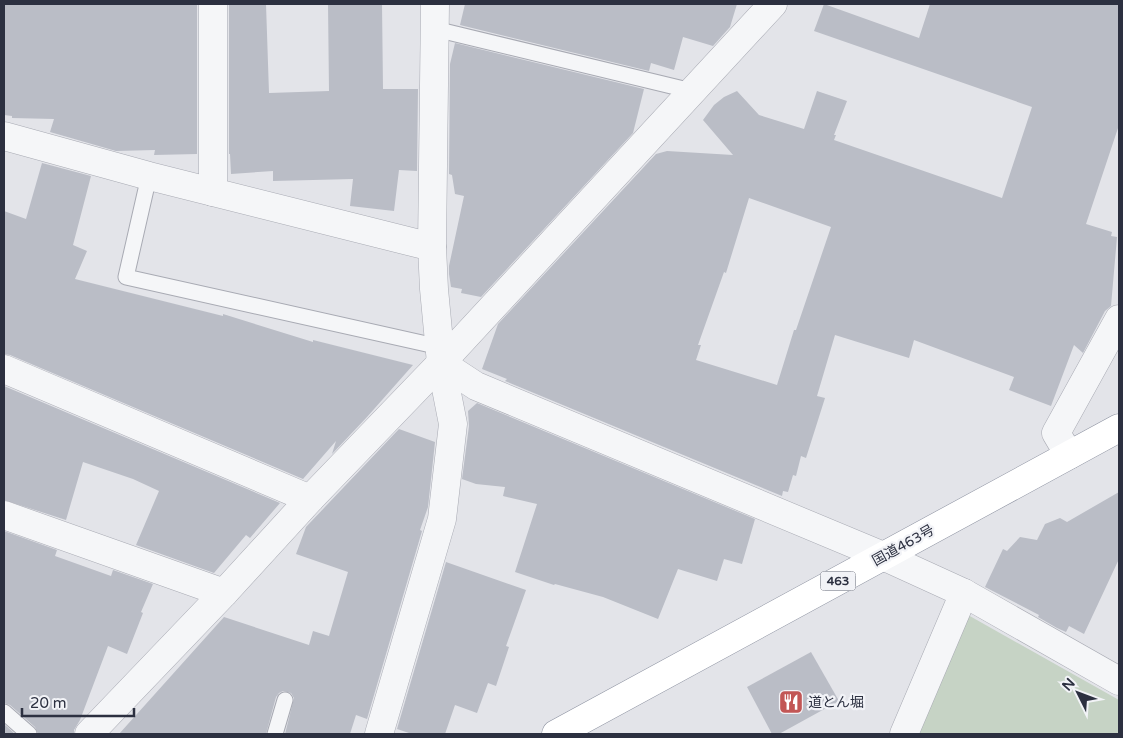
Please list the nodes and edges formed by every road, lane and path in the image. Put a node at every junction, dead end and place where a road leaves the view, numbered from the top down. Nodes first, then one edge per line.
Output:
1 (212, 4) edge
2 (773, 4) edge
3 (435, 16) edge
4 (692, 91) junction
5 (4, 136) edge
6 (148, 176) junction
7 (214, 192) junction
8 (432, 247) junction
9 (1119, 319) edge
10 (440, 355) junction
11 (4, 369) edge
12 (1119, 428) edge
13 (1069, 455) junction
14 (310, 499) junction
15 (4, 515) edge
16 (883, 556) junction
17 (964, 593) junction
18 (224, 594) junction
19 (1119, 681) edge
20 (286, 700) dead end
21 (4, 712) edge
22 (29, 734) edge
23 (89, 734) edge
24 (275, 734) edge
25 (378, 734) edge
26 (556, 734) edge
27 (904, 734) edge

1 - 7 street
2 - 4 street
3 - 4 lane
3 - 8 street
4 - 10 street
5 - 6 street
6 - 7 street
6 - 10 lane
7 - 8 street
8 - 10 street
9 - 13 street
10 - 14 street
10 - 16 street
10 - 25 street
11 - 14 street
12 - 13 highway, 国道463号 / 463
13 - 16 highway, 国道463号 / 463
14 - 18 street
15 - 18 street
16 - 17 street
16 - 26 highway, 国道463号 / 463
17 - 19 street
17 - 27 street
18 - 23 street
20 - 24 lane
21 - 22 lane

